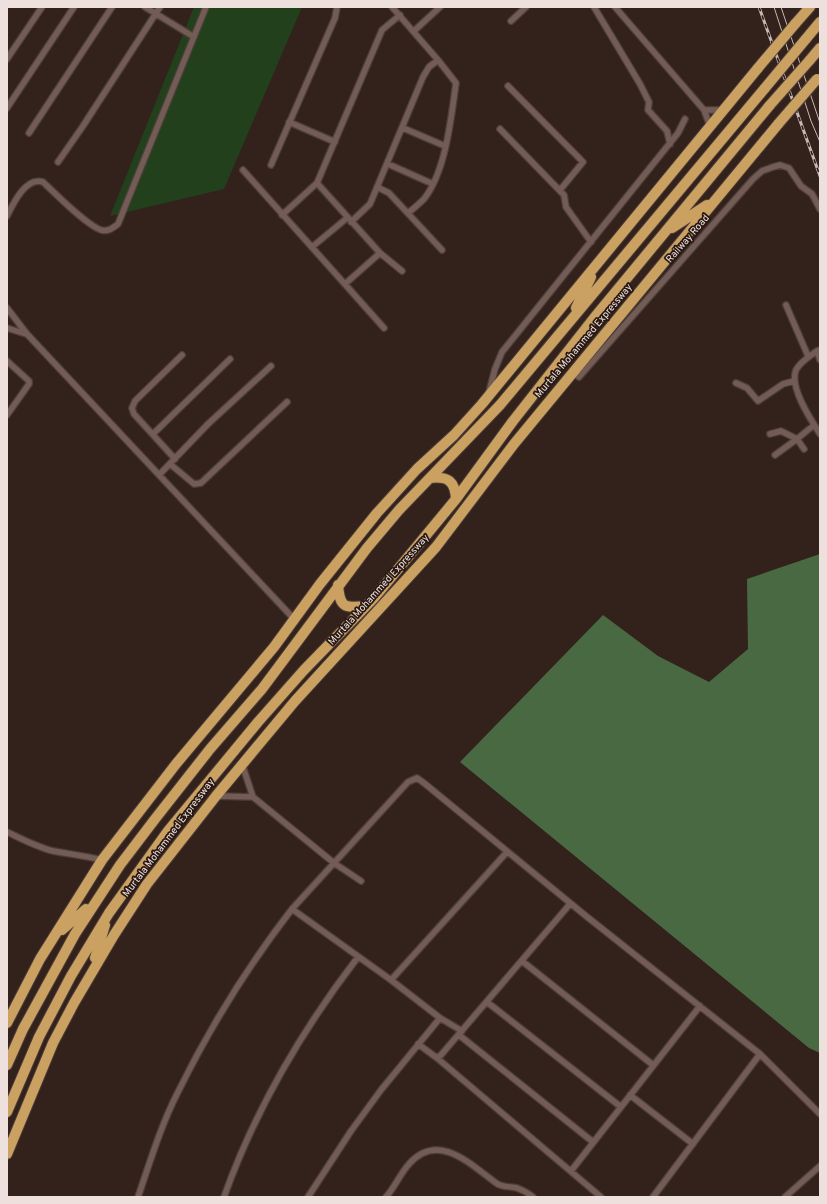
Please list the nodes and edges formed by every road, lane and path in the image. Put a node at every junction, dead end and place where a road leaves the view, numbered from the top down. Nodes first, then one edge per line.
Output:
1 (42, 7) edge
2 (74, 7) edge
3 (112, 7) edge
4 (145, 7) edge
5 (160, 7) edge
6 (206, 7) edge
7 (337, 7) edge
8 (392, 7) edge
9 (440, 7) edge
10 (526, 7) edge
11 (594, 7) edge
12 (615, 7) edge
13 (810, 7) edge
14 (155, 13) junction
15 (400, 15) junction
16 (511, 21) dead end
17 (820, 22) edge
18 (414, 31) junction
19 (194, 37) junction
20 (820, 48) edge
21 (7, 59) edge
22 (438, 60) junction
23 (819, 78) edge
24 (508, 86) dead end
25 (7, 108) edge
26 (704, 110) junction
27 (723, 110) junction
28 (685, 118) dead end
29 (289, 122) junction
30 (710, 126) junction
31 (403, 128) junction
32 (500, 129) dead end
33 (29, 133) dead end
34 (335, 142) junction
35 (670, 144) junction
36 (445, 146) junction
37 (58, 162) dead end
38 (388, 164) junction
39 (271, 165) dead end
40 (243, 170) dead end
41 (317, 183) junction
42 (433, 184) junction
43 (377, 187) junction
44 (560, 190) junction
45 (716, 200) junction
46 (820, 209) edge
47 (408, 213) junction
48 (282, 215) junction
49 (7, 216) edge
50 (349, 220) junction
51 (663, 233) junction
52 (591, 242) junction
53 (312, 247) junction
54 (442, 250) dead end
55 (380, 253) junction
56 (598, 263) junction
57 (402, 271) dead end
58 (345, 284) junction
59 (786, 305) dead end
60 (7, 308) edge
61 (569, 322) junction
62 (384, 328) dead end
63 (8, 329) edge
64 (26, 334) junction
65 (818, 350) edge
66 (182, 355) dead end
67 (808, 356) junction
68 (230, 359) dead end
69 (820, 360) edge
70 (7, 361) edge
71 (271, 366) dead end
72 (574, 373) junction
73 (794, 381) junction
74 (736, 383) dead end
75 (488, 398) junction
76 (287, 402) dead end
77 (7, 403) edge
78 (13, 408) junction
79 (7, 415) edge
80 (483, 423) junction
81 (814, 424) junction
82 (153, 434) junction
83 (770, 434) dead end
84 (820, 434) edge
85 (797, 439) junction
86 (804, 449) dead end
87 (775, 455) dead end
88 (175, 459) junction
89 (170, 464) junction
90 (159, 475) junction
91 (430, 478) junction
92 (456, 499) junction
93 (338, 585) junction
94 (366, 606) junction
95 (294, 619) junction
96 (242, 764) junction
97 (216, 796) junction
98 (253, 797) junction
99 (7, 832) edge
100 (507, 852) junction
101 (102, 860) junction
102 (334, 863) junction
103 (361, 881) dead end
104 (95, 901) junction
105 (570, 904) junction
106 (292, 909) junction
107 (109, 913) junction
108 (53, 938) junction
109 (358, 956) junction
110 (522, 961) junction
111 (90, 973) junction
112 (391, 980) junction
113 (487, 1002) junction
114 (700, 1006) junction
115 (440, 1018) junction
116 (7, 1023) edge
117 (460, 1033) junction
118 (418, 1044) junction
119 (760, 1054) junction
120 (437, 1058) junction
121 (7, 1065) edge
122 (653, 1065) junction
123 (630, 1095) junction
124 (621, 1107) junction
125 (7, 1112) edge
126 (820, 1114) edge
127 (593, 1142) junction
128 (693, 1144) junction
129 (7, 1154) edge
130 (820, 1166) edge
131 (571, 1171) junction
132 (138, 1197) edge
133 (224, 1197) edge
134 (308, 1197) edge
135 (386, 1197) edge
136 (533, 1197) edge
137 (601, 1197) edge
138 (653, 1197) edge
139 (785, 1197) edge

1 - 21 street
2 - 25 street
3 - 33 street
4 - 14 street
5 - 14 street
6 - 19 street
7 - 29 street
8 - 15 street
9 - 18 street
10 - 16 street
11 - 35 street
12 - 26 street
13 - 27 highway, bridge
14 - 19 street
14 - 37 street
15 - 18 street
15 - 34 street
17 - 61 highway, bridge
18 - 22 street
19 - 49 street
20 - 51 highway, Murtala Mohammed Expressway, bridge
22 - 31 street
22 - 36 street
23 - 45 highway, Murtala Mohammed Expressway, bridge
24 - 44 street
26 - 27 street
26 - 30 street
27 - 30 highway
28 - 35 street
29 - 34 street
29 - 39 street
30 - 56 highway
31 - 36 street
31 - 38 street
32 - 44 street
34 - 41 street
35 - 52 street
36 - 42 street
38 - 42 street
38 - 43 street
40 - 48 street
41 - 48 street
41 - 50 street
42 - 47 street
43 - 47 street
43 - 50 street
44 - 52 street
45 - 51 highway
45 - 72 highway, Murtala Mohammed Expressway
46 - 72 street, Railway Road
47 - 54 street
48 - 53 street
50 - 53 street
50 - 55 street
51 - 92 highway, Murtala Mohammed Expressway
52 - 75 street
53 - 58 street
55 - 57 street
55 - 58 street
56 - 61 highway
56 - 75 highway
58 - 62 street
59 - 67 street
60 - 64 street
61 - 80 highway
63 - 64 street
64 - 90 street
65 - 67 street
65 - 69 street
66 - 82 street
67 - 73 street
68 - 82 street
70 - 78 street
71 - 88 street
72 - 96 highway, Murtala Mohammed Expressway
73 - 74 street
73 - 81 street
75 - 80 highway
75 - 95 highway
76 - 89 street
77 - 78 street
78 - 79 street
80 - 91 highway
81 - 84 street
81 - 85 street
82 - 88 street
83 - 85 street
85 - 86 street
85 - 87 street
88 - 89 street
89 - 90 street
90 - 95 street
91 - 92 highway
91 - 93 highway
92 - 94 highway, Murtala Mohammed Expressway
93 - 94 highway
93 - 104 highway
94 - 107 highway, Murtala Mohammed Expressway
95 - 101 highway
96 - 97 highway, Murtala Mohammed Expressway
96 - 98 street
97 - 98 street
97 - 111 highway, Murtala Mohammed Expressway
98 - 102 street
99 - 101 street
100 - 102 street
100 - 105 street
100 - 112 street
101 - 108 highway
102 - 103 street
102 - 106 street
104 - 108 highway
104 - 121 highway
105 - 110 street
105 - 114 street
106 - 109 street
106 - 132 street
107 - 111 highway
107 - 125 highway, Murtala Mohammed Expressway
108 - 116 highway
109 - 112 street
109 - 133 street
110 - 113 street
110 - 122 street
111 - 129 highway, Murtala Mohammed Expressway
112 - 115 street
113 - 117 street
113 - 124 street
114 - 119 street
114 - 122 street
115 - 117 street
115 - 118 street
117 - 120 street
117 - 127 street
118 - 120 street
118 - 134 street
119 - 126 street
119 - 128 street
120 - 131 street
122 - 123 street
123 - 124 street
123 - 128 street
124 - 127 street
127 - 131 street
128 - 138 street
130 - 139 street
131 - 137 street
135 - 136 street

